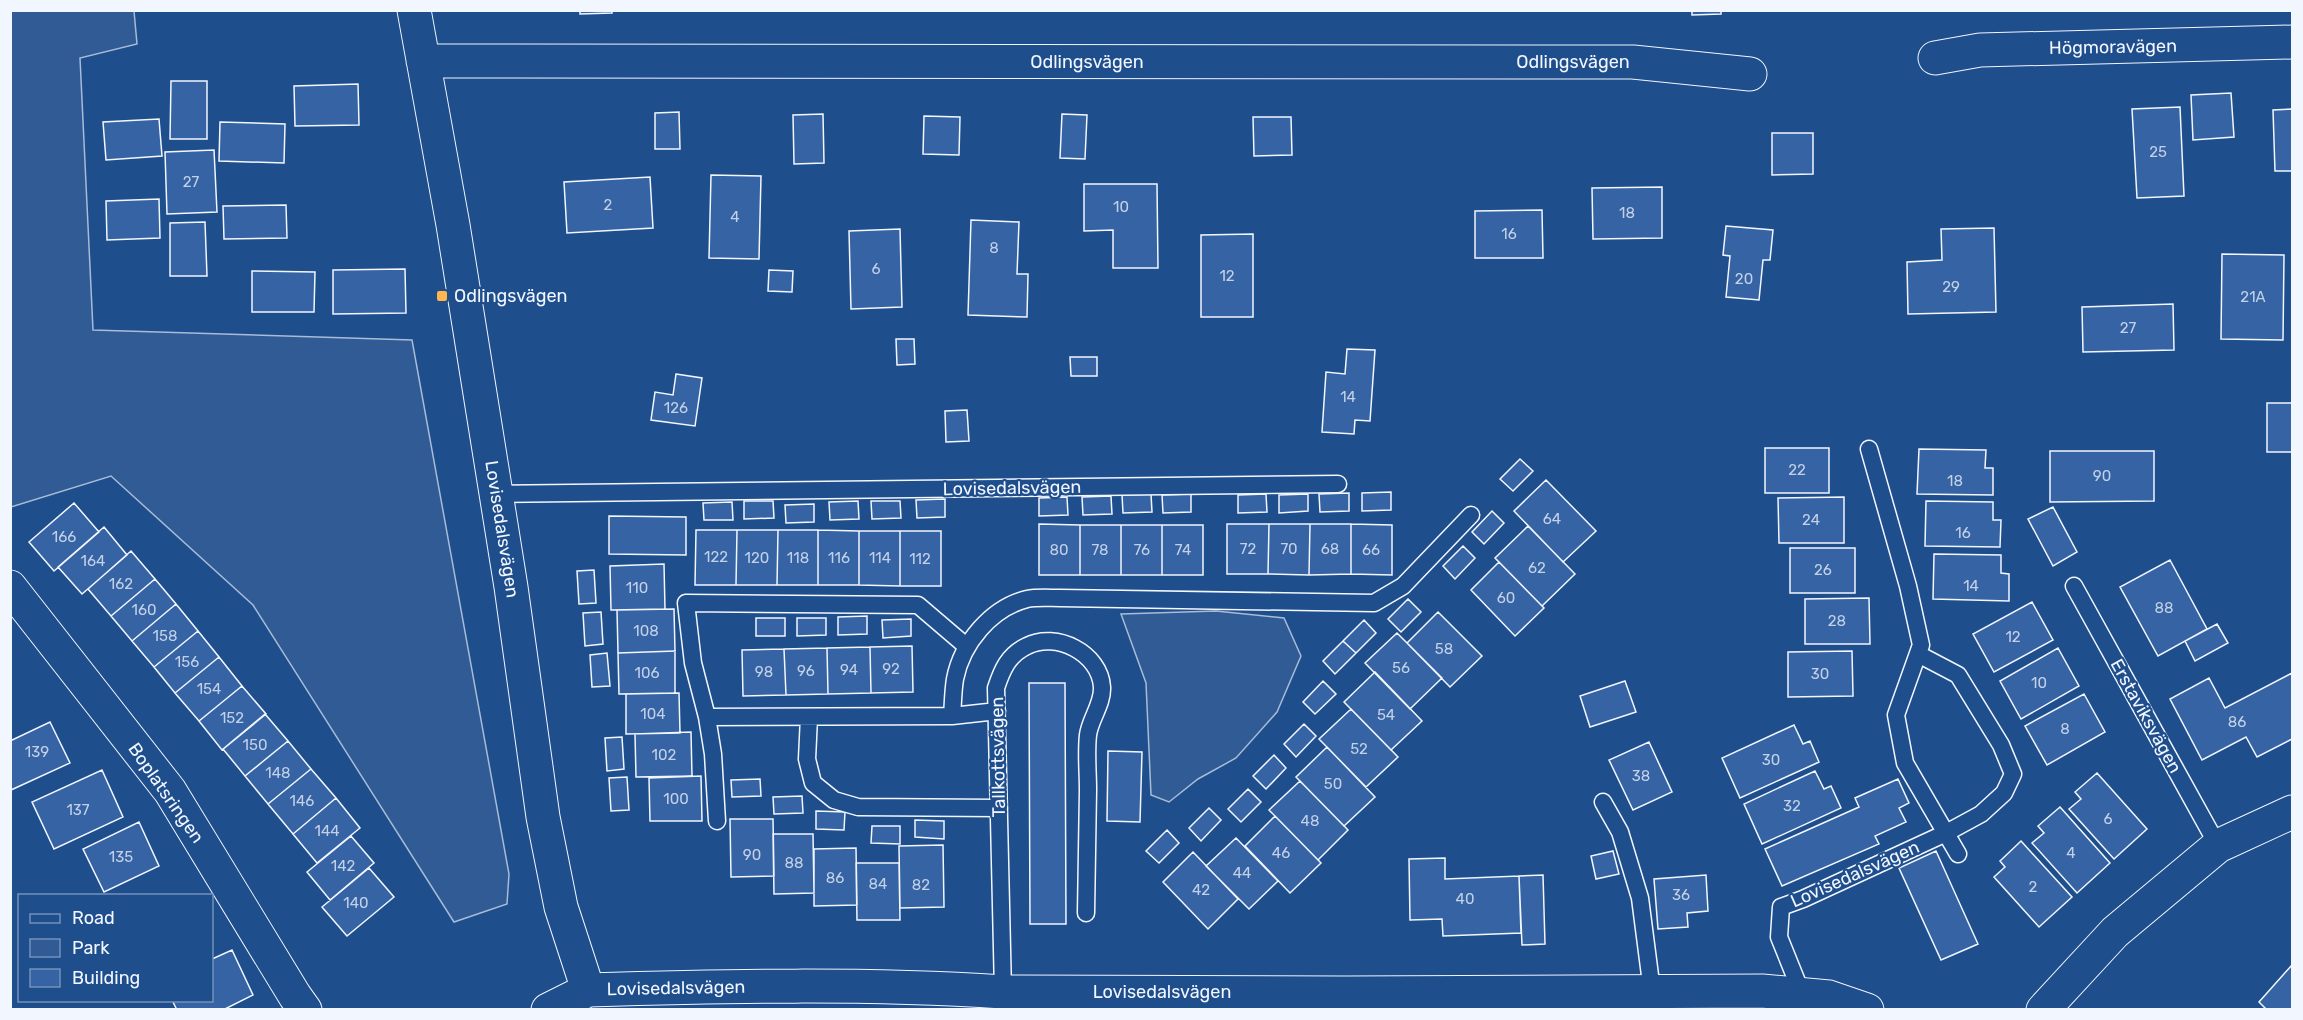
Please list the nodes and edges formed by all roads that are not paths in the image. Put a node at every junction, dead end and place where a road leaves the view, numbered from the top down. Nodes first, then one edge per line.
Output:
1 (414, 10) edge
2 (2292, 42) edge
3 (1935, 58) dead end
4 (423, 61) junction
5 (1750, 74) dead end
6 (1869, 449) dead end
7 (1338, 484) dead end
8 (496, 494) junction
9 (1471, 515) dead end
10 (2074, 586) dead end
11 (10, 587) edge
12 (966, 646) junction
13 (1918, 654) junction
14 (997, 711) junction
15 (952, 716) junction
16 (707, 717) junction
17 (809, 717) junction
18 (1603, 802) dead end
19 (999, 808) junction
20 (2292, 812) edge
21 (717, 821) dead end
22 (1946, 833) junction
23 (2218, 846) junction
24 (1958, 854) dead end
25 (1086, 913) dead end
26 (588, 990) junction
27 (1652, 992) junction
28 (1802, 994) junction
29 (1014, 998) edge
30 (305, 1010) edge
31 (548, 1010) edge
32 (1867, 1010) edge
33 (2043, 1010) edge

1 - 4 street, Lovisedalsvägen
2 - 3 street, Högmoravägen
4 - 5 street, Odlingsvägen
4 - 8 street, Lovisedalsvägen
6 - 13 lane
7 - 8 lane, Lovisedalsvägen
8 - 26 street, Lovisedalsvägen
9 - 12 lane
10 - 23 lane, Erstaviksvägen
11 - 30 street, Boplatsringen
12 - 15 lane
12 - 16 lane
13 - 22 lane
13 - 22 lane, Lovisedalsvägen
14 - 15 lane
14 - 19 lane, Tallkottsvägen
14 - 25 lane, Tallkottsvägen
15 - 17 lane
16 - 17 lane
16 - 21 lane
17 - 19 lane
18 - 27 lane
19 - 29 lane, Tallkottsvägen
20 - 23 street
22 - 24 lane
22 - 28 lane, Lovisedalsvägen
23 - 33 street
26 - 29 street, Lovisedalsvägen
26 - 31 street
27 - 28 street, Lovisedalsvägen
27 - 29 street, Lovisedalsvägen
28 - 32 street, Lovisedalsvägen

